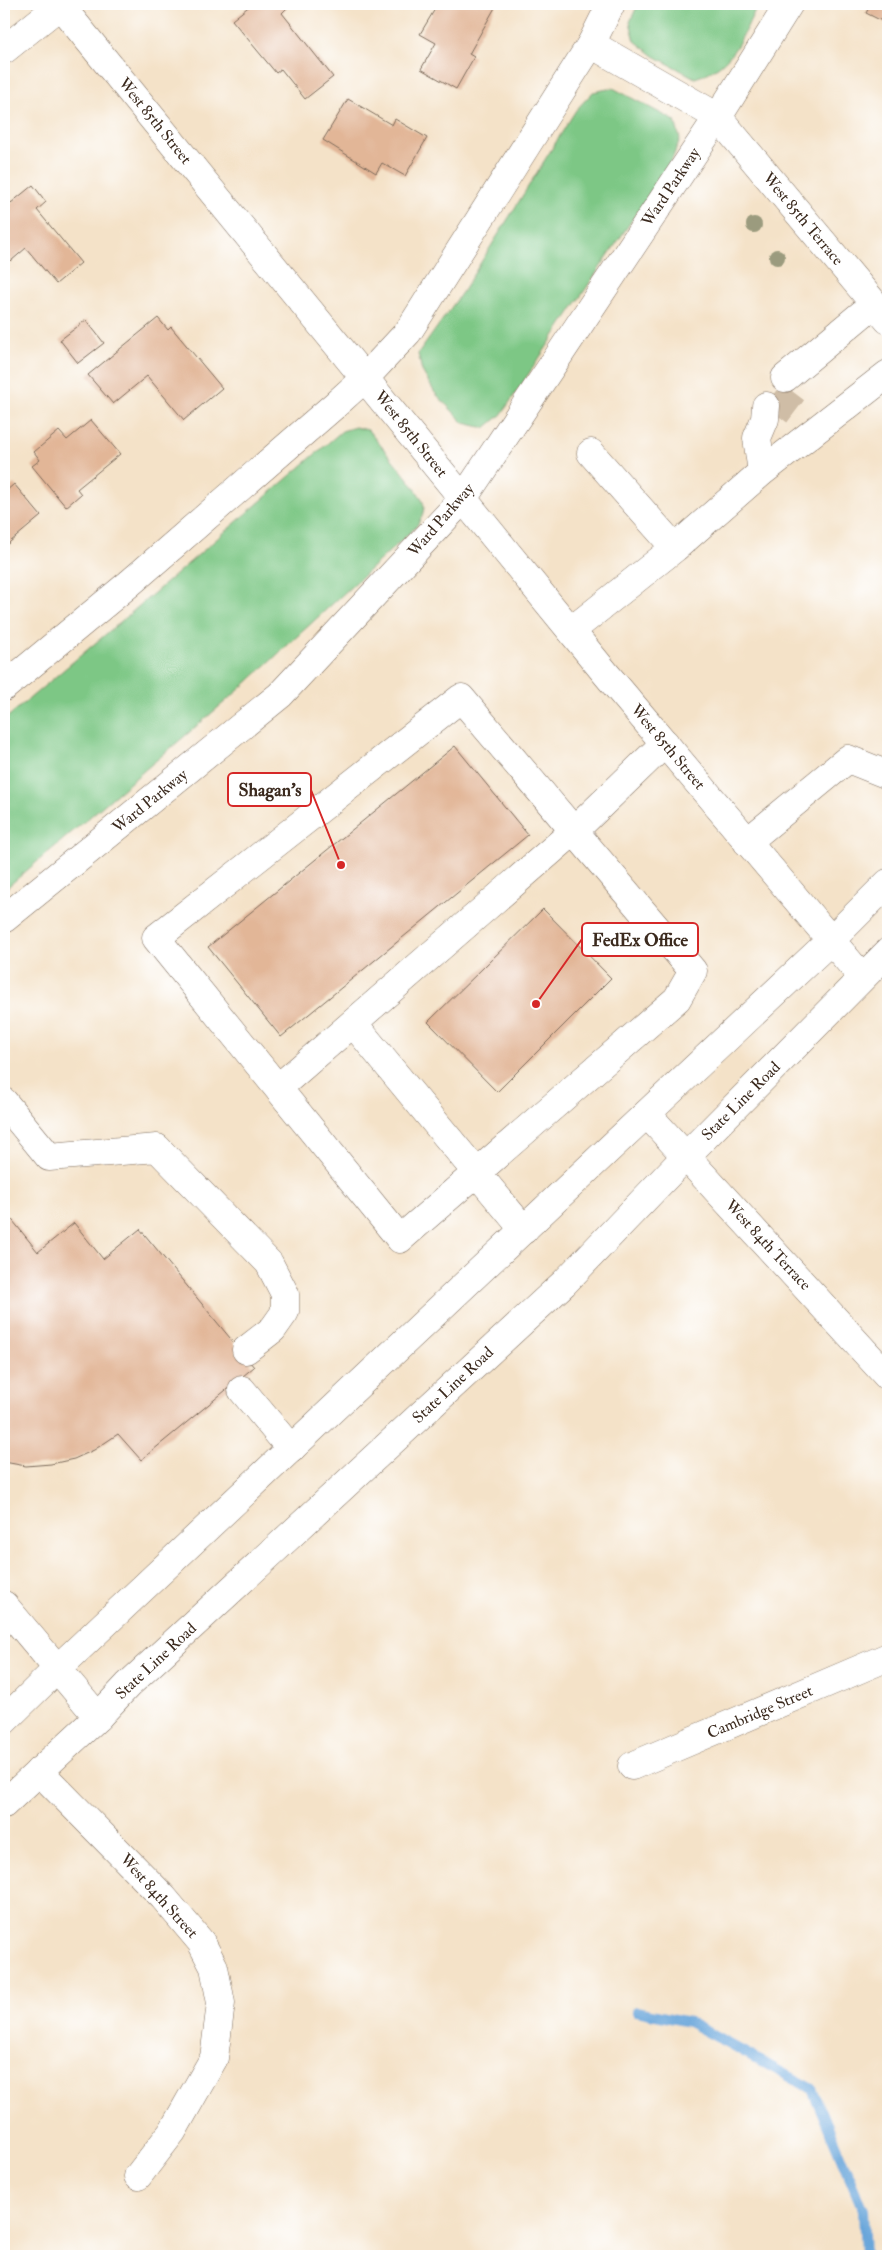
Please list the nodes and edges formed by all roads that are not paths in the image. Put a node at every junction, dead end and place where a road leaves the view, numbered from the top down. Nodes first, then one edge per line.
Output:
1 (60, 4) edge
2 (611, 4) edge
3 (789, 4) edge
4 (591, 44) junction
5 (4, 50) edge
6 (718, 117) junction
7 (884, 314) edge
8 (888, 374) edge
9 (794, 375) tunnel mouth
10 (365, 378) junction
11 (769, 413) tunnel mouth
12 (591, 453) dead end
13 (762, 472) junction
14 (463, 499) junction
15 (675, 548) junction
16 (572, 630) junction
17 (4, 687) edge
18 (665, 743) junction
19 (888, 775) edge
20 (574, 831) junction
21 (748, 842) junction
22 (888, 883) edge
23 (4, 919) edge
24 (831, 940) junction
25 (888, 952) edge
26 (862, 977) junction
27 (353, 1023) junction
28 (278, 1088) junction
29 (4, 1102) edge
30 (647, 1114) junction
31 (686, 1156) junction
32 (476, 1174) junction
33 (524, 1230) junction
34 (246, 1350) dead end
35 (888, 1377) edge
36 (242, 1390) dead end
37 (291, 1449) junction
38 (4, 1605) edge
39 (888, 1657) edge
40 (57, 1669) junction
41 (98, 1717) junction
42 (4, 1721) edge
43 (632, 1766) dead end
44 (39, 1771) junction
45 (4, 1804) edge
46 (138, 2176) dead end

1 - 5 main road
1 - 10 main road, West 85th Street
2 - 4 main road
3 - 6 main road, Ward Parkway
4 - 6 main road
4 - 10 main road
6 - 7 main road, West 85th Terrace
6 - 14 main road, Ward Parkway
7 - 9 main road
8 - 13 main road
10 - 14 main road, West 85th Street
10 - 17 main road
11 - 13 main road
12 - 15 main road
13 - 15 main road
14 - 16 main road, West 85th Street
14 - 23 main road, Ward Parkway
15 - 16 main road
16 - 18 main road, West 85th Street
18 - 20 main road
18 - 21 main road, West 85th Street
19 - 21 main road
20 - 27 main road
20 - 28 main road
20 - 32 main road
21 - 24 main road, West 85th Street
22 - 24 main road
24 - 26 main road, West 85th Street
24 - 30 main road
25 - 26 main road, State Line Road
26 - 31 main road, State Line Road
27 - 28 main road
27 - 32 main road
28 - 32 main road
29 - 34 main road
30 - 31 main road, West 84th Terrace
30 - 33 main road
31 - 35 main road, West 84th Terrace
31 - 41 main road, State Line Road
32 - 33 main road
33 - 37 main road
36 - 37 main road
37 - 40 main road
38 - 40 main road
39 - 43 main road, Cambridge Street
40 - 41 main road
40 - 42 main road
41 - 44 main road, State Line Road
44 - 45 main road, State Line Road
44 - 46 main road, West 84th Street

